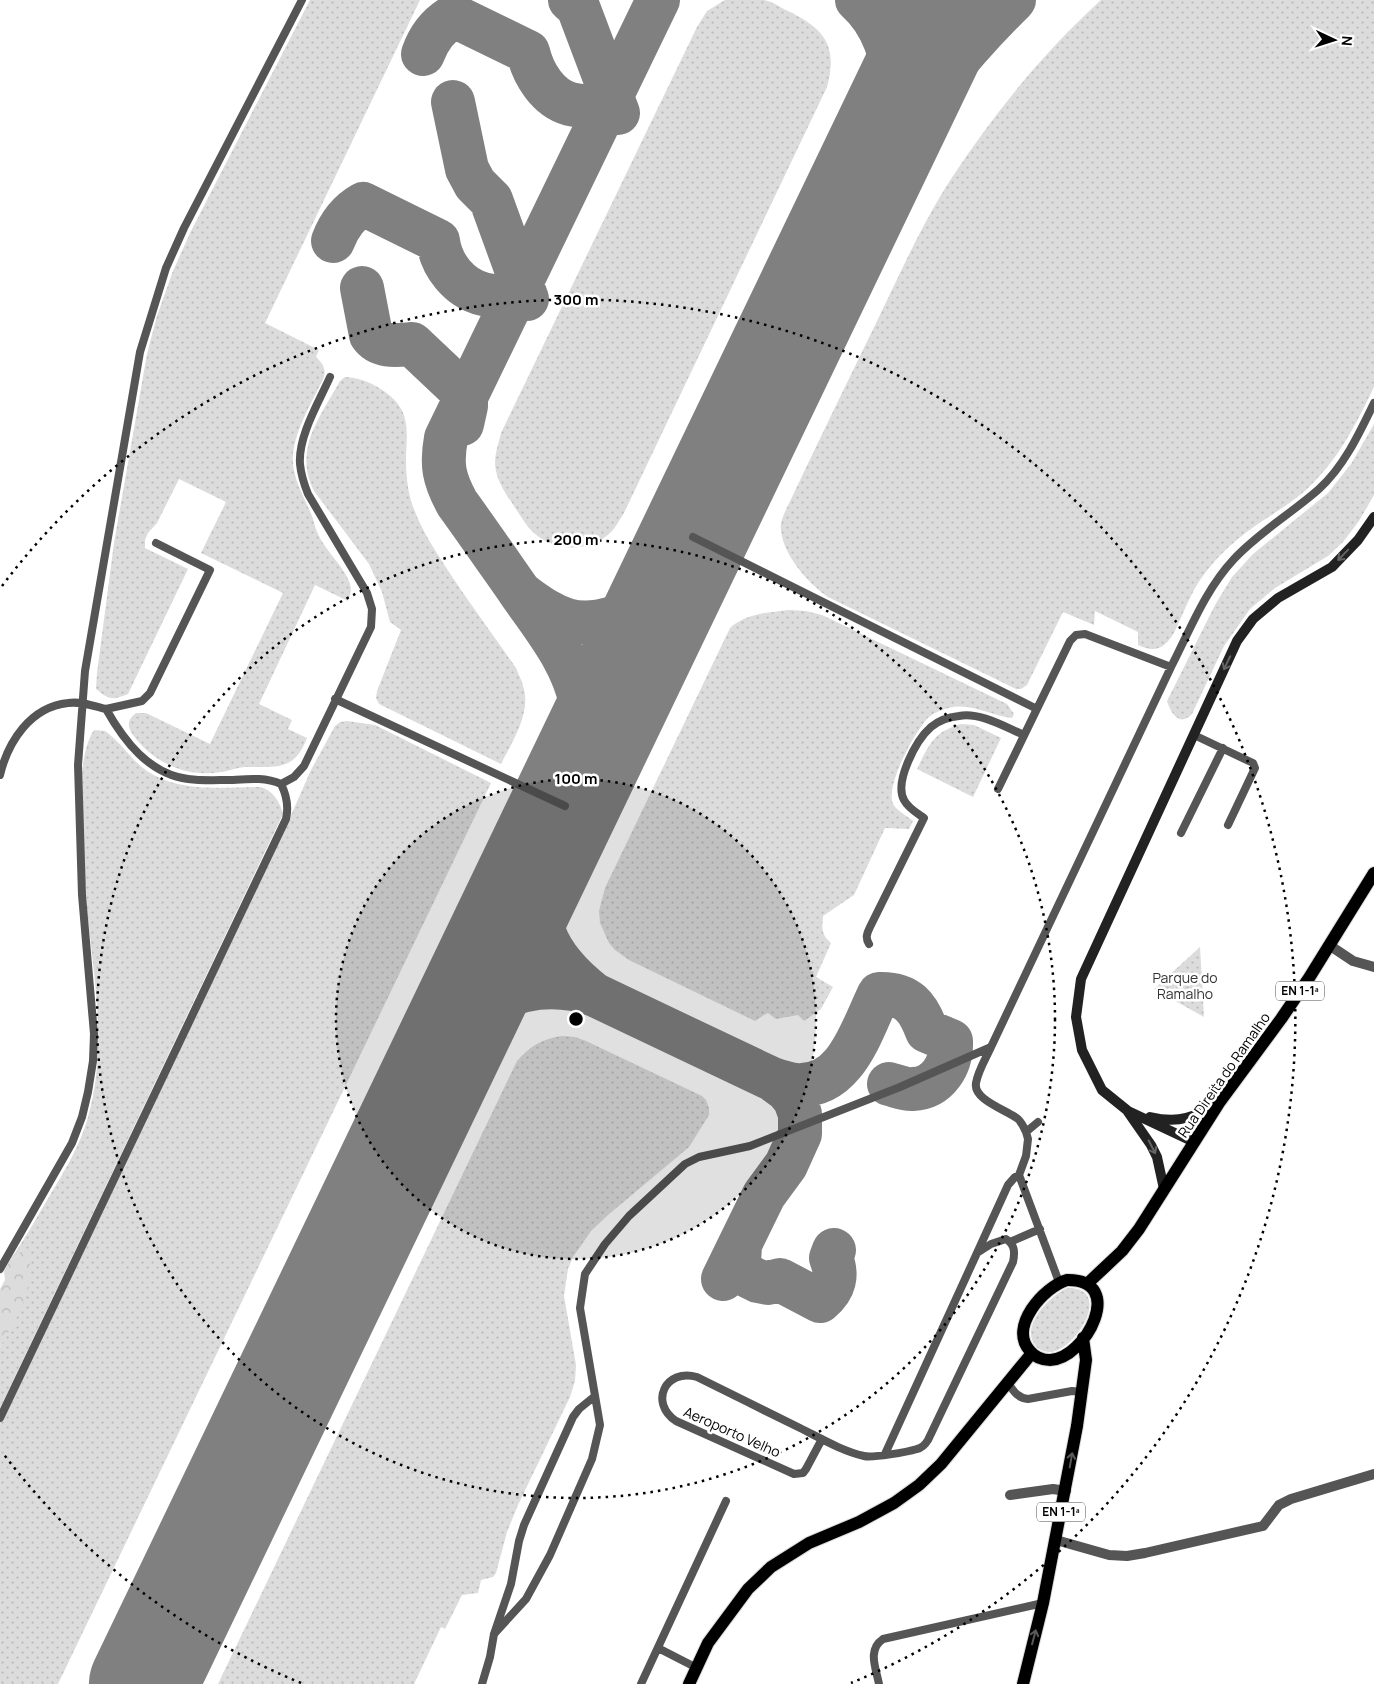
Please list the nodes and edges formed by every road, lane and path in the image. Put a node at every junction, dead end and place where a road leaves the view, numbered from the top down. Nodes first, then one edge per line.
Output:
1 (302, 0) edge
2 (330, 377) dead end
3 (1374, 403) edge
4 (1374, 517) edge
5 (694, 538) dead end
6 (156, 543) dead end
7 (1171, 667) junction
8 (335, 699) junction
9 (82, 703) junction
10 (106, 709) junction
11 (1037, 710) junction
12 (1024, 735) junction
13 (1194, 735) junction
14 (1223, 748) junction
15 (0, 775) edge
16 (281, 784) junction
17 (998, 789) dead end
18 (565, 806) dead end
19 (1228, 825) dead end
20 (1181, 833) dead end
21 (1374, 874) edge
22 (869, 944) dead end
23 (1329, 945) junction
24 (1374, 967) edge
25 (991, 1047) junction
26 (1219, 1103) junction
27 (1128, 1111) junction
28 (1038, 1122) dead end
29 (1026, 1132) junction
30 (1194, 1142) junction
31 (1020, 1175) junction
32 (1164, 1189) junction
33 (1040, 1229) junction
34 (1010, 1242) junction
35 (977, 1253) junction
36 (0, 1269) edge
37 (1059, 1282) junction
38 (1087, 1284) junction
39 (1083, 1338) junction
40 (1032, 1353) junction
41 (1007, 1382) junction
42 (1083, 1392) junction
43 (595, 1396) junction
44 (0, 1418) edge
45 (822, 1439) junction
46 (885, 1454) junction
47 (1374, 1474) edge
48 (1066, 1491) junction
49 (1010, 1495) dead end
50 (726, 1501) dead end
51 (1056, 1540) junction
52 (1043, 1602) junction
53 (494, 1634) junction
54 (658, 1648) junction
55 (696, 1668) junction
56 (482, 1684) edge
57 (641, 1684) edge
58 (689, 1684) edge
59 (879, 1684) edge
60 (1023, 1684) edge

1 - 9 lane
2 - 8 lane
3 - 7 lane
4 -> 13 street
5 - 11 lane
6 - 10 lane
7 - 11 lane
7 - 25 lane
8 - 16 lane
8 - 18 lane
9 - 10 lane
9 - 15 lane
9 - 36 lane
10 - 16 lane
11 - 12 lane
12 - 17 lane
12 - 22 lane
13 - 14 lane
13 - 27 street
14 - 19 lane
14 - 20 lane
16 - 44 lane
21 - 23 main road, Rua Direita do Ramalho / EN 1-1ª
23 - 24 street
23 - 26 main road, Rua Direita do Ramalho / EN 1-1ª
25 - 29 lane
25 - 43 lane
26 - 27 street
26 - 30 main road, Rua Direita do Ramalho / EN 1-1ª
27 - 30 street
27 -> 32 street
28 - 29 lane
29 - 31 lane
30 - 32 main road, Rua Direita do Ramalho / EN 1-1ª
31 - 33 lane
31 - 35 lane
32 - 38 main road, Rua Direita do Ramalho / EN 1-1ª
33 - 34 lane
33 - 37 lane
34 - 35 lane
34 - 46 lane, Aeroporto Velho
35 - 46 lane
37 - 38 main road
37 - 40 main road
38 - 39 main road
39 - 40 main road
39 - 42 main road, EN 1-1ª
40 - 41 main road
41 - 42 lane
41 - 55 main road
48 -> 42 main road, EN 1-1ª
43 - 53 lane
43 - 53 lane
45 - 45 lane, Aeroporto Velho
45 - 46 lane, Aeroporto Velho
47 - 51 street
48 - 49 street
48 - 51 main road, EN 1-1ª
50 - 54 lane
51 - 52 main road, EN 1-1ª
52 - 59 lane
60 -> 52 main road, EN 1-1ª
53 - 56 lane
54 - 55 lane
54 - 57 lane
55 - 58 main road

